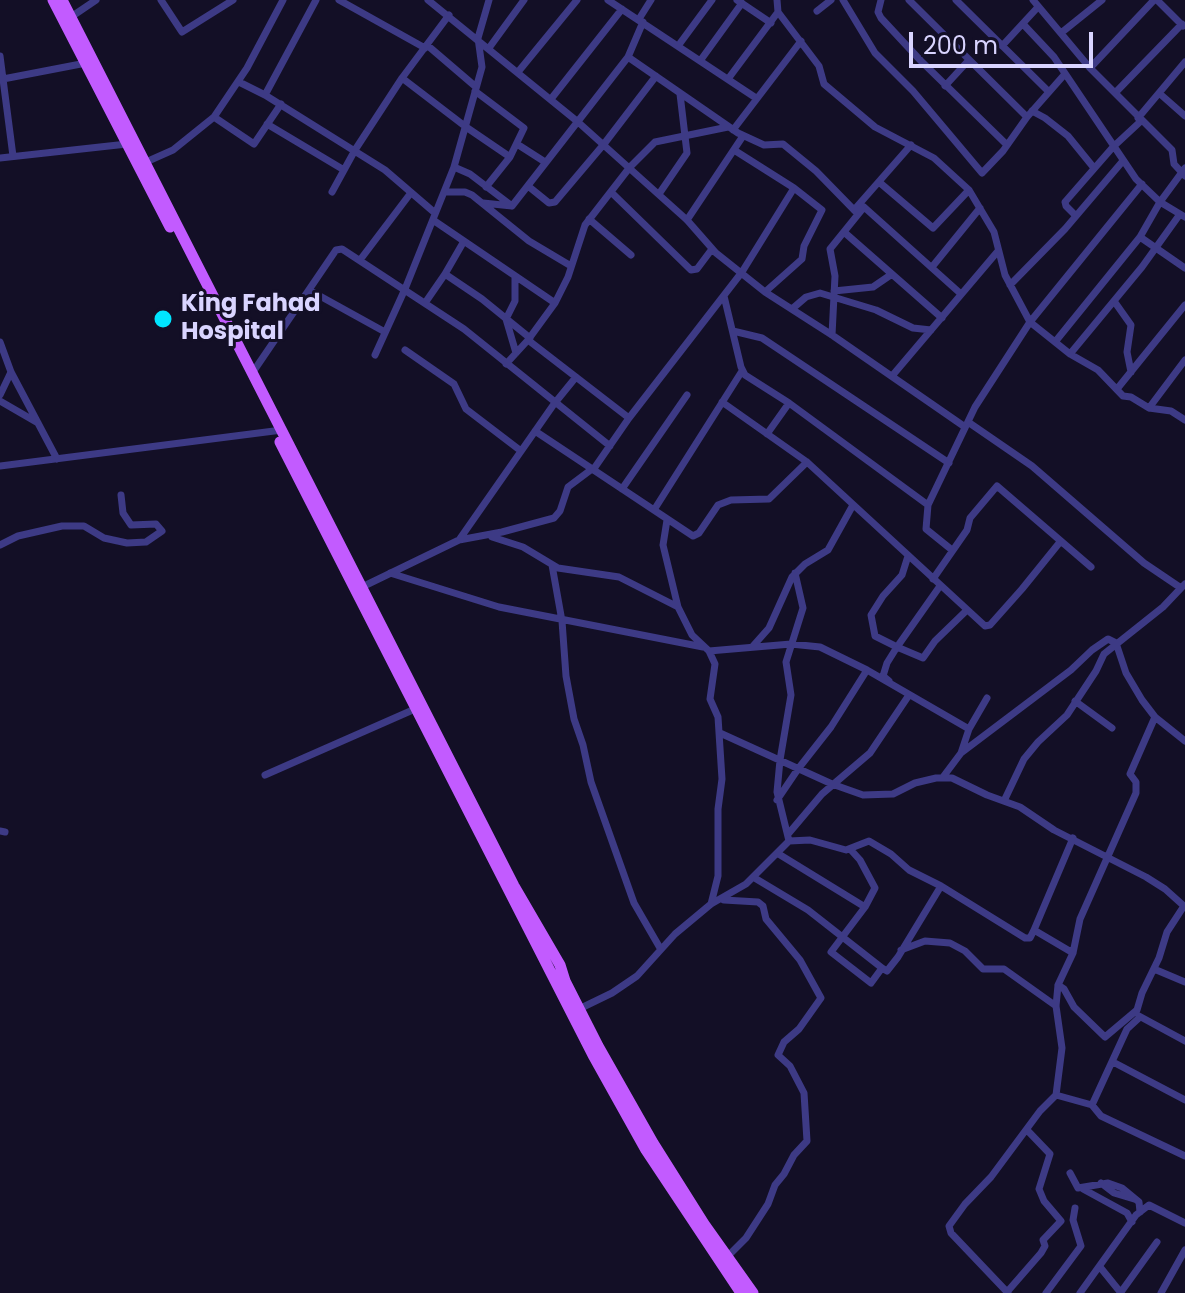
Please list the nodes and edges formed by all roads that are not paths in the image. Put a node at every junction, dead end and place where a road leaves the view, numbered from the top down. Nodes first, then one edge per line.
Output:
1 (53, 0) edge
2 (62, 0) edge
3 (96, 0) edge
4 (161, 0) edge
5 (233, 0) edge
6 (283, 0) edge
7 (316, 0) edge
8 (339, 0) edge
9 (428, 0) edge
10 (489, 0) edge
11 (524, 0) edge
12 (577, 0) edge
13 (608, 0) edge
14 (651, 0) edge
15 (701, 0) edge
16 (777, 0) edge
17 (831, 0) edge
18 (843, 0) edge
19 (881, 0) edge
20 (909, 0) edge
21 (956, 0) edge
22 (1102, 0) edge
23 (1156, 0) edge
24 (740, 2) edge
25 (710, 3) edge
26 (1035, 3) edge
27 (622, 9) junction
28 (817, 11) dead end
29 (778, 12) junction
30 (449, 15) junction
31 (71, 17) junction
32 (641, 20) junction
33 (771, 23) junction
34 (1023, 24) junction
35 (1183, 25) edge
36 (1061, 33) junction
37 (478, 38) junction
38 (801, 41) junction
39 (1069, 42) junction
40 (678, 46) junction
41 (1002, 46) junction
42 (426, 47) junction
43 (489, 48) junction
44 (0, 56) edge
45 (628, 57) junction
46 (1054, 57) junction
47 (700, 61) junction
48 (968, 61) junction
49 (86, 63) junction
50 (1090, 68) junction
51 (1183, 68) edge
52 (518, 72) junction
53 (1064, 75) junction
54 (656, 76) junction
55 (402, 78) junction
56 (3, 79) junction
57 (728, 79) junction
58 (239, 82) junction
59 (945, 86) junction
60 (475, 89) junction
61 (1048, 91) junction
62 (680, 93) junction
63 (1115, 93) junction
64 (1159, 93) junction
65 (265, 95) junction
66 (756, 98) junction
67 (551, 99) junction
68 (281, 104) junction
69 (1029, 114) junction
70 (1185, 116) edge
71 (214, 117) junction
72 (1139, 119) junction
73 (578, 122) junction
74 (267, 124) junction
75 (466, 127) junction
76 (730, 129) junction
77 (685, 136) junction
78 (743, 136) junction
79 (127, 144) junction
80 (517, 144) junction
81 (604, 144) junction
82 (1006, 144) junction
83 (911, 145) junction
84 (1113, 147) junction
85 (355, 150) junction
86 (734, 150) junction
87 (13, 156) junction
88 (510, 157) junction
89 (0, 158) edge
90 (146, 162) junction
91 (545, 162) junction
92 (1122, 162) junction
93 (454, 167) junction
94 (630, 167) junction
95 (1094, 168) junction
96 (344, 170) junction
97 (1184, 172) edge
98 (475, 178) junction
99 (879, 182) junction
100 (1142, 184) junction
101 (528, 186) junction
102 (486, 187) junction
103 (794, 188) junction
104 (969, 190) junction
105 (332, 192) dead end
106 (444, 192) junction
107 (465, 192) junction
108 (611, 192) junction
109 (410, 194) junction
110 (659, 194) junction
111 (1160, 202) junction
112 (483, 203) junction
113 (512, 206) junction
114 (980, 208) junction
115 (856, 212) junction
116 (1076, 216) junction
117 (1182, 216) edge
118 (434, 217) junction
119 (589, 219) junction
120 (687, 220) junction
121 (844, 232) junction
122 (1140, 237) junction
123 (464, 241) junction
124 (1156, 248) junction
125 (712, 249) junction
126 (998, 251) junction
127 (631, 255) dead end
128 (1126, 256) junction
129 (360, 260) junction
130 (571, 266) junction
131 (932, 267) junction
132 (1142, 267) junction
133 (1185, 268) edge
134 (742, 272) junction
135 (445, 274) junction
136 (892, 274) junction
137 (515, 278) junction
138 (1010, 285) junction
139 (405, 289) junction
140 (309, 290) junction
141 (765, 292) junction
142 (834, 294) junction
143 (961, 294) junction
144 (724, 296) junction
145 (1114, 301) junction
146 (425, 303) junction
147 (555, 303) junction
148 (1185, 305) edge
149 (792, 309) junction
150 (942, 318) junction
151 (506, 319) junction
152 (1030, 322) junction
153 (931, 330) junction
154 (733, 331) junction
155 (385, 332) junction
156 (832, 335) junction
157 (529, 339) junction
158 (0, 342) edge
159 (1055, 342) junction
160 (405, 350) dead end
161 (516, 353) junction
162 (1070, 354) junction
163 (375, 355) dead end
164 (1185, 360) edge
165 (506, 364) junction
166 (742, 371) junction
167 (11, 372) junction
168 (253, 372) junction
169 (1131, 372) junction
170 (892, 376) junction
171 (576, 377) junction
172 (1117, 389) junction
173 (687, 395) dead end
174 (0, 398) edge
175 (722, 402) junction
176 (789, 403) junction
177 (554, 404) junction
178 (1149, 408) junction
179 (1184, 417) edge
180 (629, 418) junction
181 (40, 424) junction
182 (966, 425) junction
183 (278, 430) junction
184 (535, 431) junction
185 (767, 434) junction
186 (610, 446) junction
187 (521, 451) junction
188 (57, 459) junction
189 (807, 462) junction
190 (949, 463) junction
191 (0, 466) edge
192 (593, 470) junction
193 (622, 489) junction
194 (121, 495) dead end
195 (853, 505) junction
196 (928, 505) junction
197 (654, 510) junction
198 (667, 520) junction
199 (481, 536) junction
200 (459, 540) junction
201 (1060, 542) junction
202 (0, 545) edge
203 (952, 550) junction
204 (908, 556) junction
205 (552, 565) junction
206 (1091, 567) dead end
207 (390, 573) junction
208 (795, 573) junction
209 (933, 579) junction
210 (940, 586) junction
211 (1183, 586) edge
212 (362, 587) junction
213 (678, 607) junction
214 (967, 610) junction
215 (562, 621) junction
216 (1116, 643) junction
217 (791, 644) junction
218 (751, 647) junction
219 (897, 647) junction
220 (708, 649) junction
221 (867, 670) junction
222 (900, 689) junction
223 (909, 695) junction
224 (987, 698) dead end
225 (1075, 701) junction
226 (415, 709) junction
227 (1155, 717) junction
228 (1112, 728) dead end
229 (969, 729) junction
230 (720, 733) junction
231 (1185, 741) edge
232 (961, 753) junction
233 (780, 760) junction
234 (798, 769) junction
235 (265, 775) dead end
236 (943, 777) junction
237 (832, 784) junction
238 (777, 800) junction
239 (1004, 801) junction
240 (789, 837) junction
241 (1073, 838) junction
242 (850, 849) junction
243 (777, 853) junction
244 (1107, 858) junction
245 (753, 877) junction
246 (941, 886) junction
247 (722, 899) junction
248 (711, 904) junction
249 (865, 907) junction
250 (1184, 907) edge
251 (1034, 930) junction
252 (844, 936) junction
253 (660, 948) junction
254 (901, 950) junction
255 (1073, 953) junction
256 (882, 968) junction
257 (1154, 969) junction
258 (1185, 982) edge
259 (1058, 985) junction
260 (1056, 1006) junction
261 (579, 1009) junction
262 (1138, 1014) junction
263 (1185, 1041) edge
264 (1113, 1062) junction
265 (1056, 1095) junction
266 (1185, 1100) edge
267 (1092, 1105) junction
268 (1027, 1130) junction
269 (1185, 1156) edge
270 (1070, 1173) dead end
271 (1083, 1189) junction
272 (1075, 1208) dead end
273 (1140, 1212) junction
274 (1132, 1222) junction
275 (1185, 1223) edge
276 (1157, 1242) dead end
277 (1185, 1250) edge
278 (727, 1257) junction
279 (1100, 1267) junction
280 (741, 1293) edge
281 (753, 1293) edge
282 (1007, 1293) edge
283 (1046, 1293) edge
284 (1080, 1293) edge
285 (1121, 1293) edge
286 (1161, 1293) edge

1 - 49 main road
2 - 31 main road
3 - 31 street
4 - 5 street
6 - 58 street
7 - 65 street
8 - 42 street
9 - 30 street
10 - 37 street
11 - 43 street
12 - 52 street
13 - 27 street
14 - 32 street
15 - 25 street
16 - 29 street
17 - 28 street
18 - 82 street
19 - 59 street
20 - 48 street
21 - 41 street
22 - 36 street
23 - 35 street
23 - 50 street
24 - 33 street
24 - 47 street
25 - 40 street
26 - 34 street
26 - 36 street
27 - 32 street
27 - 67 street
29 - 33 street
29 - 38 street
30 - 37 street
30 - 42 street
31 - 90 main road
32 - 40 street
32 - 45 street
33 - 57 street
34 - 41 street
34 - 46 street
35 - 63 street
36 - 39 street
37 - 43 street
37 - 60 street
38 - 66 street
38 - 83 street
39 - 46 street
39 - 50 street
40 - 47 street
41 - 61 street
42 - 55 street
42 - 60 street
43 - 52 street
44 - 56 street
45 - 54 street
45 - 73 street
46 - 53 street
47 - 57 street
48 - 59 street
48 - 69 street
49 - 56 street
49 - 79 main road
50 - 63 street
51 - 64 street
52 - 67 street
53 - 61 street
53 - 84 street
54 - 62 street
54 - 81 street
55 - 75 street
55 - 85 street
56 - 87 street
57 - 66 street
58 - 65 street
58 - 71 street
59 - 82 street
60 - 75 street
60 - 80 street
61 - 69 street
62 - 76 street
62 - 77 street
63 - 72 street
64 - 70 street
64 - 72 street
65 - 68 street
66 - 76 street
67 - 73 street
68 - 74 street
68 - 85 street
69 - 82 street
69 - 95 street
71 - 74 street
71 - 90 street
72 - 84 street
72 - 97 street
73 - 81 street
73 - 91 street
74 - 96 street
75 - 88 street
75 - 93 street
76 - 77 street
76 - 78 street
77 - 94 street
77 - 110 street
78 - 86 street
78 - 115 street
79 - 87 street
79 - 183 main road
80 - 88 street
80 - 91 street
81 - 94 street
81 - 101 street
83 - 99 street
83 - 104 street
84 - 92 street
84 - 95 street
85 - 96 street
85 - 109 street
86 - 103 street
86 - 120 street
87 - 89 street
88 - 102 street
90 - 168 main road
91 - 101 street
92 - 100 street
92 - 116 street
93 - 98 street
93 - 106 street
94 - 108 street
94 - 110 street
95 - 116 street
96 - 105 street
97 - 111 street
98 - 102 street
98 - 107 street
99 - 104 street
99 - 115 street
100 - 111 street
100 - 152 street
101 - 113 street
102 - 113 street
103 - 134 street
103 - 141 street
104 - 114 street
106 - 107 street
106 - 118 street
107 - 112 street
108 - 119 street
108 - 125 street
109 - 118 street
109 - 129 street
110 - 120 street
111 - 117 street
111 - 122 street
112 - 113 street
112 - 130 street
114 - 126 street
114 - 131 street
115 - 121 street
115 - 131 street
116 - 138 street
117 - 124 street
118 - 123 street
118 - 139 street
119 - 127 street
119 - 130 street
120 - 125 street
121 - 136 street
121 - 142 street
122 - 124 street
122 - 128 street
123 - 135 street
123 - 137 street
124 - 132 street
124 - 133 street
125 - 134 street
126 - 138 street
126 - 143 street
128 - 132 street
128 - 159 street
129 - 139 street
129 - 140 street
130 - 147 street
131 - 143 street
132 - 145 street
134 - 141 street
134 - 144 street
135 - 146 street
135 - 151 street
136 - 142 street
136 - 150 street
137 - 147 street
137 - 151 street
138 - 152 street
139 - 146 street
139 - 155 street
140 - 155 street
140 - 168 street
141 - 149 street
142 - 149 street
142 - 153 street
142 - 156 street
143 - 150 street
144 - 154 street
144 - 180 street
145 - 162 street
145 - 169 street
146 - 165 street
147 - 157 street
148 - 169 street
149 - 156 street
150 - 153 street
151 - 157 street
151 - 161 street
152 - 159 street
152 - 182 street
153 - 170 street
154 - 166 street
154 - 190 street
155 - 163 street
156 - 170 street
157 - 161 street
157 - 171 street
158 - 167 street
159 - 162 street
160 - 187 street
161 - 165 street
162 - 172 street
164 - 178 street
165 - 177 street
166 - 175 street
166 - 176 street
167 - 174 street
167 - 181 street
168 - 183 main road
169 - 172 street
170 - 182 street
171 - 177 street
171 - 180 street
172 - 178 street
173 - 193 street
174 - 181 street
175 - 185 street
175 - 197 street
176 - 185 street
176 - 196 street
177 - 184 street
177 - 186 street
178 - 179 street
180 - 186 street
181 - 188 street
182 - 190 street
182 - 211 street
183 - 188 street
183 - 212 main road
183 - 226 main road
184 - 187 street
184 - 192 street
185 - 189 street
186 - 192 street
187 - 200 street
188 - 191 street
189 - 195 street
189 - 198 street
190 - 196 street
192 - 193 street
192 - 199 street
193 - 197 street
194 - 202 street
195 - 204 street
195 - 208 street
196 - 203 street
197 - 198 street
198 - 213 street
199 - 200 street
199 - 205 street
200 - 207 street
201 - 203 street
201 - 206 street
201 - 214 street
203 - 209 street
204 - 209 street
204 - 219 street
205 - 213 street
205 - 215 street
207 - 212 street
207 - 215 street
208 - 217 street
208 - 218 street
209 - 210 street
210 - 214 street
210 - 219 street
211 - 216 street
212 - 261 main road
213 - 220 street
214 - 219 street
215 - 220 street
215 - 253 street
216 - 225 street
216 - 227 street
216 - 232 street
217 - 218 street
217 - 221 street
217 - 233 street
218 - 220 street
219 - 222 street
220 - 230 street
221 - 222 street
221 - 234 street
222 - 223 street
223 - 229 street
223 - 237 street
224 - 229 street
225 - 228 street
225 - 239 street
226 - 235 street
226 - 280 main road
227 - 231 street
227 - 244 street
229 - 232 street
230 - 233 street
230 - 248 street
232 - 236 street
233 - 234 street
233 - 238 street
234 - 237 street
234 - 238 street
236 - 237 street
236 - 239 street
237 - 240 street
238 - 240 street
239 - 241 street
240 - 242 street
240 - 243 street
241 - 244 street
241 - 251 street
242 - 246 street
242 - 249 street
243 - 245 street
243 - 249 street
244 - 250 street
244 - 255 street
245 - 247 street
245 - 252 street
246 - 251 street
246 - 254 street
247 - 248 street
247 - 278 street
248 - 253 street
249 - 252 street
250 - 257 street
251 - 255 street
252 - 256 street
252 - 256 street
253 - 261 street
254 - 256 street
254 - 260 street
255 - 259 street
257 - 258 street
257 - 262 street
259 - 260 street
259 - 262 street
260 - 265 street
261 - 278 main road
262 - 263 street
262 - 264 street
264 - 266 street
264 - 267 street
265 - 267 street
265 - 268 street
267 - 269 street
268 - 282 street
268 - 282 street
270 - 271 street
271 - 273 street
271 - 274 street
272 - 283 street
273 - 274 street
273 - 275 street
274 - 279 street
276 - 285 street
277 - 286 street
278 - 281 main road
279 - 284 street
279 - 285 street

